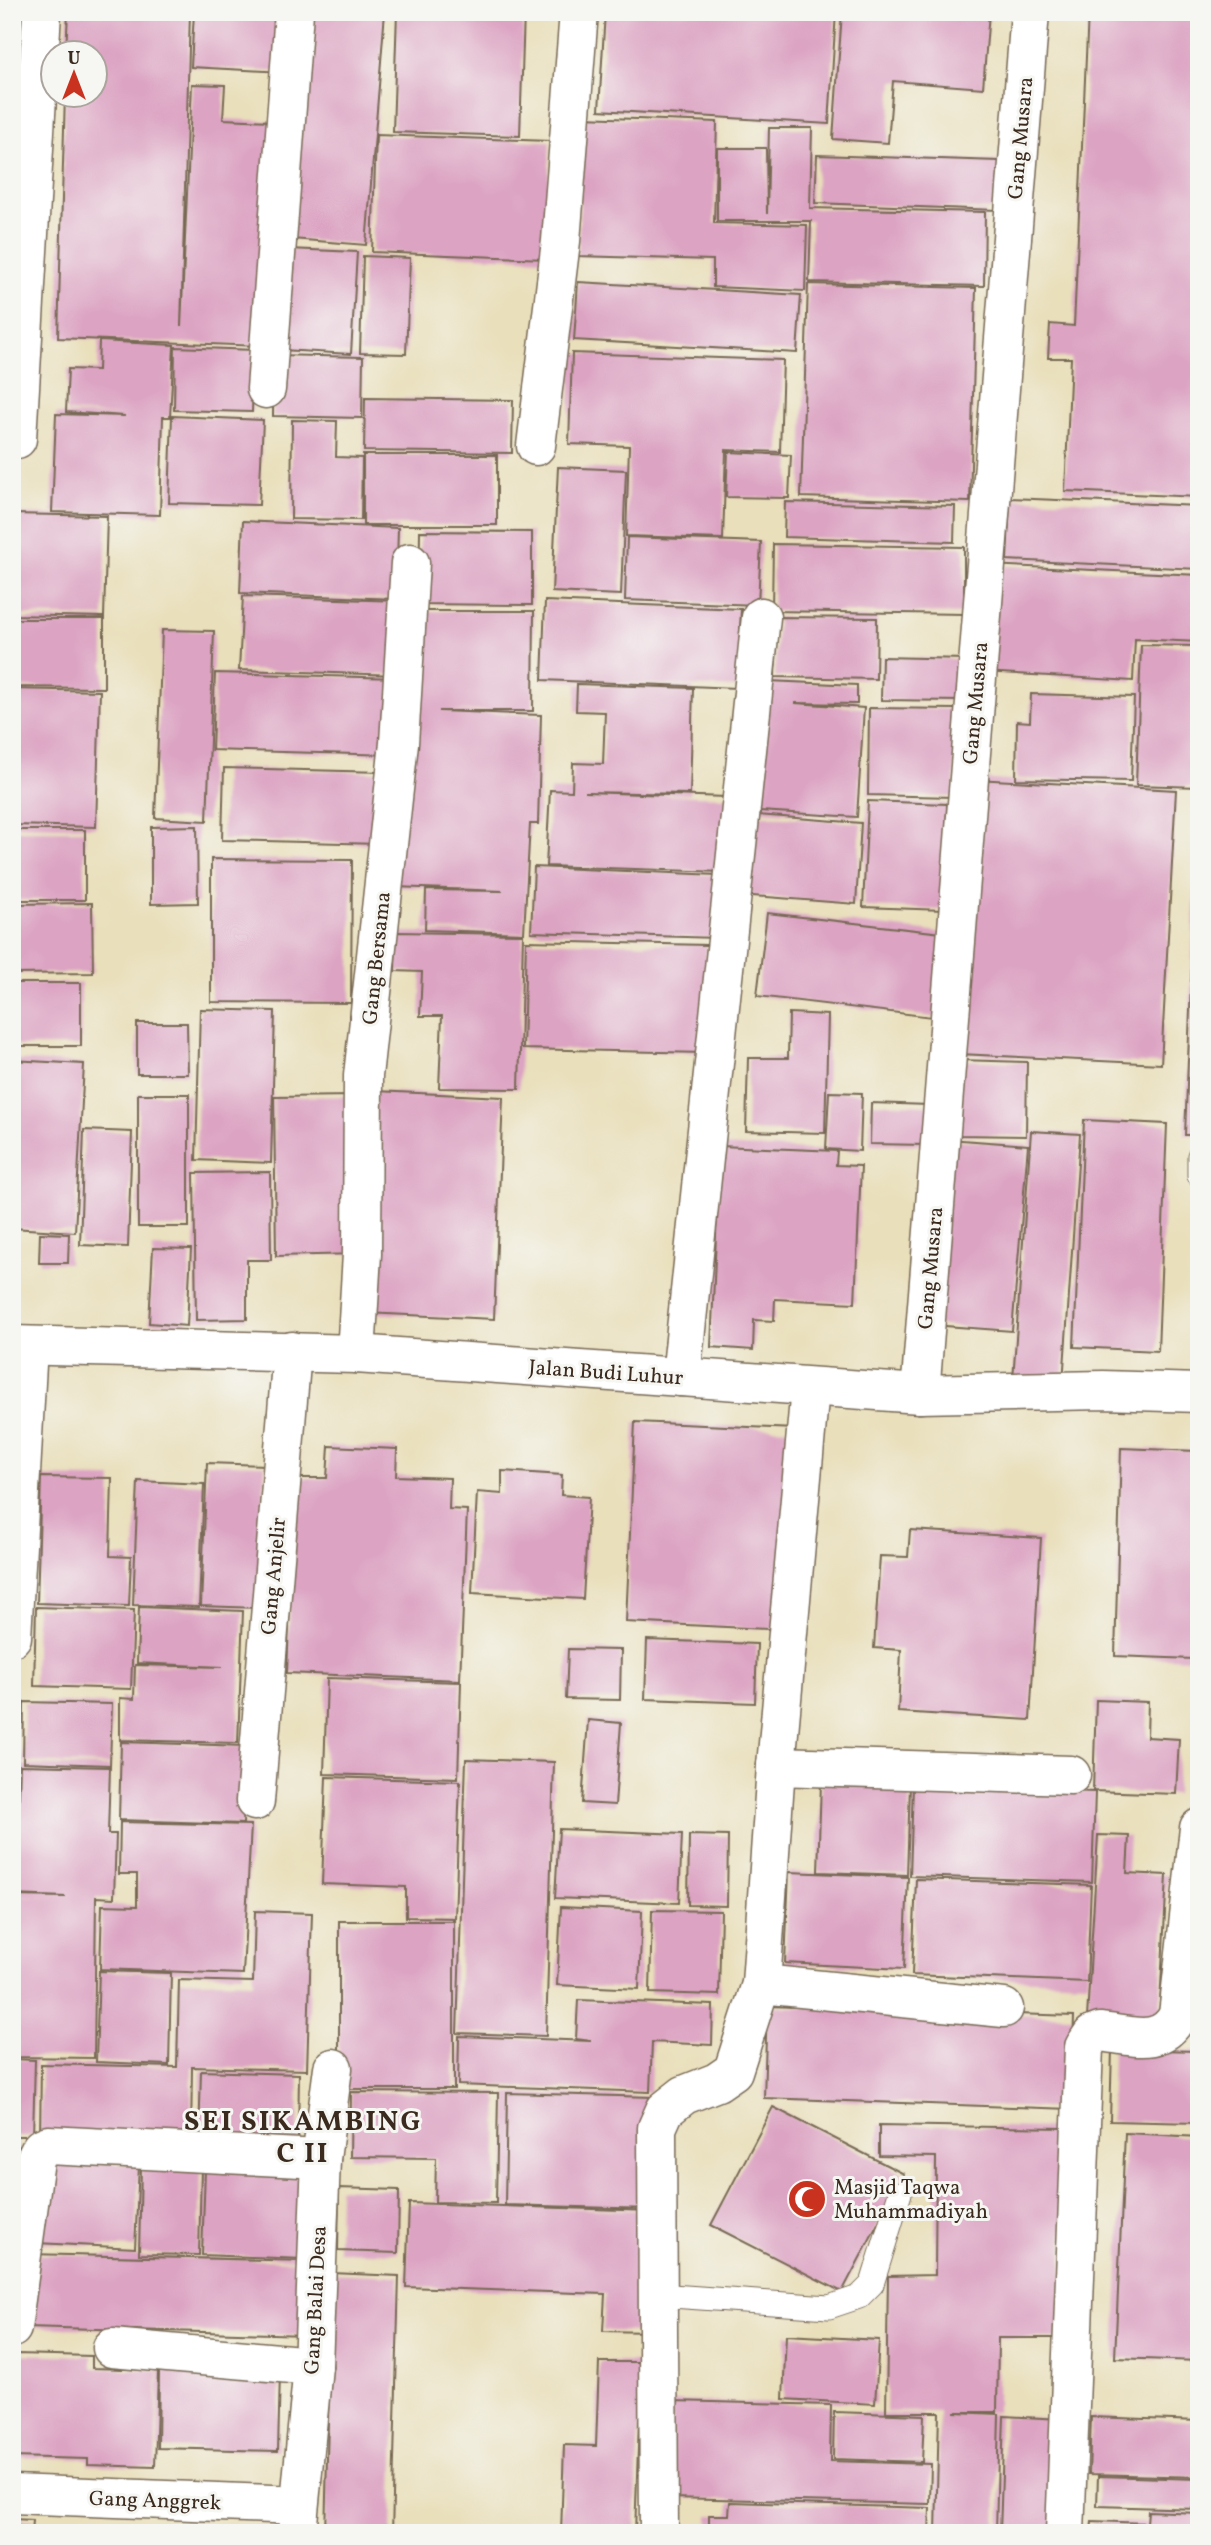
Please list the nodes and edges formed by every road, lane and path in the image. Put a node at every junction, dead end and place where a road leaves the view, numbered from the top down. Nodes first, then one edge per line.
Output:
1 (42, 12) edge
2 (294, 12) edge
3 (579, 12) edge
4 (1030, 12) edge
5 (266, 389) dead end
6 (17, 439) dead end
7 (536, 446) dead end
8 (411, 563) dead end
9 (761, 617) dead end
10 (1199, 1156) edge
11 (1199, 1175) edge
12 (20, 1345) edge
13 (292, 1351) junction
14 (356, 1354) junction
15 (681, 1377) junction
16 (810, 1388) junction
17 (1199, 1393) edge
18 (920, 1394) junction
19 (12, 1637) edge
20 (776, 1766) junction
21 (1071, 1775) dead end
22 (255, 1801) dead end
23 (1199, 1828) edge
24 (761, 1984) junction
25 (1004, 2008) dead end
26 (333, 2068) dead end
27 (321, 2160) junction
28 (901, 2193) dead end
29 (657, 2295) junction
30 (12, 2328) edge
31 (112, 2348) dead end
32 (313, 2366) junction
33 (12, 2494) edge
34 (298, 2519) edge
35 (659, 2533) edge
36 (1065, 2533) edge

1 - 6 street
2 - 5 street
3 - 7 street
4 - 18 street, Gang Musara
8 - 14 street, Gang Bersama
9 - 15 street
10 - 11 lane
12 - 13 street, Jalan Budi Luhur
12 - 19 street
13 - 14 street, Jalan Budi Luhur
13 - 22 street, Gang Anjelir
14 - 15 street, Jalan Budi Luhur
15 - 16 street, Jalan Budi Luhur
16 - 18 street, Jalan Budi Luhur
16 - 20 street
17 - 18 street, Jalan Budi Luhur
20 - 21 street
20 - 24 street
23 - 36 street
24 - 25 street
24 - 29 street
26 - 27 street, Gang Balai Desa
27 - 30 street
27 - 32 street, Gang Balai Desa
28 - 29 lane
29 - 35 street
31 - 32 street
32 - 34 street, Gang Balai Desa
33 - 34 street, Gang Anggrek

